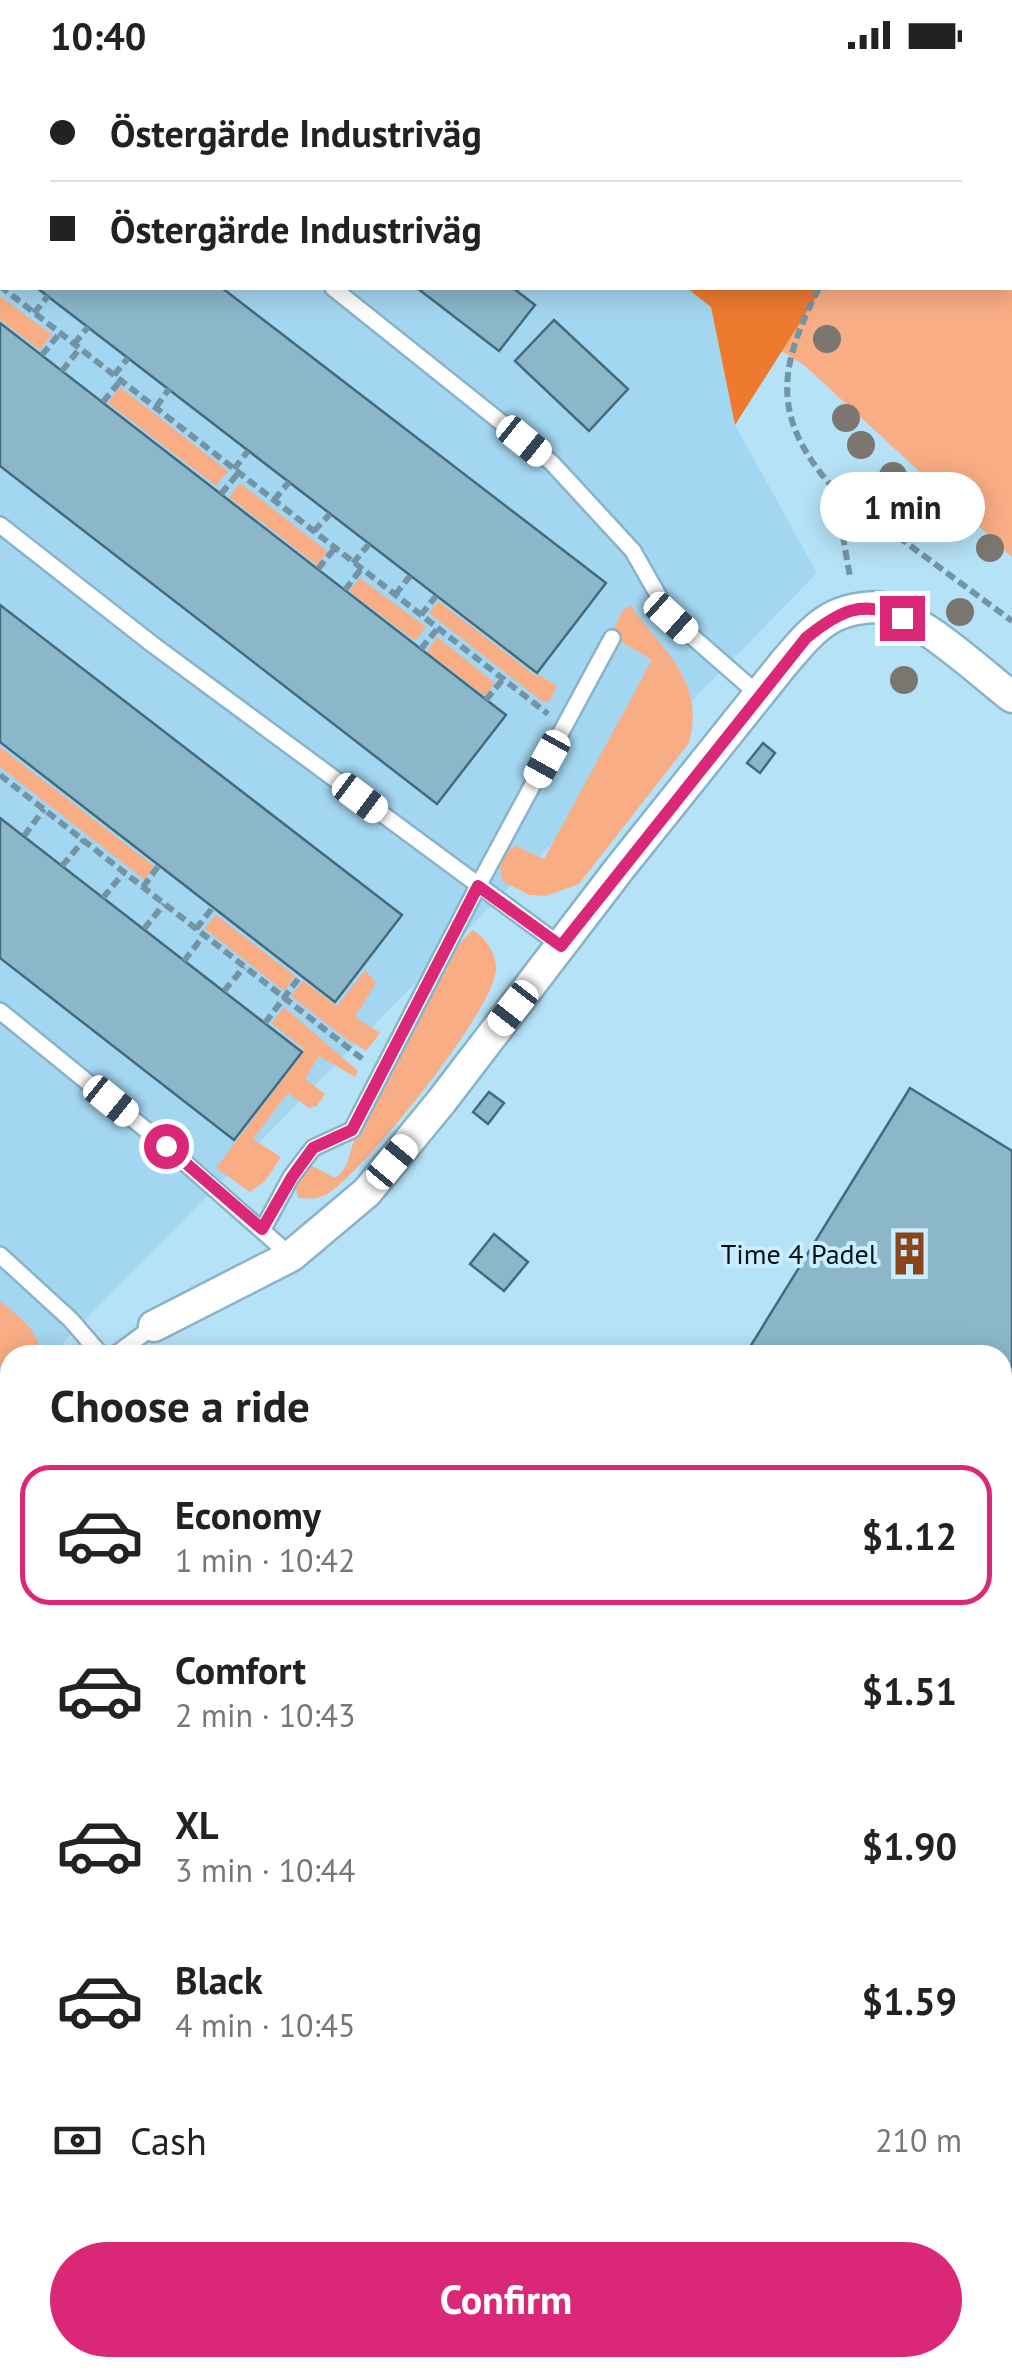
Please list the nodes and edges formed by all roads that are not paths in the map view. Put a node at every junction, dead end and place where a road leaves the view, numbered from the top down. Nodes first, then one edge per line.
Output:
1 (336, 290) edge
2 (0, 525) edge
3 (612, 638) dead end
4 (759, 695) junction
5 (1012, 697) edge
6 (478, 886) junction
7 (561, 946) junction
8 (0, 1011) edge
9 (262, 1229) junction
10 (0, 1255) edge
11 (291, 1256) junction
12 (154, 1326) joint
13 (92, 1345) edge
14 (128, 1345) edge

1 - 4 lane
2 - 6 lane
3 - 6 lane
4 - 5 street
4 - 7 street
6 - 7 lane
6 - 9 lane
7 - 11 street
8 - 9 lane
9 - 11 lane
10 - 13 lane
11 - 12 street
12 - 14 lane

